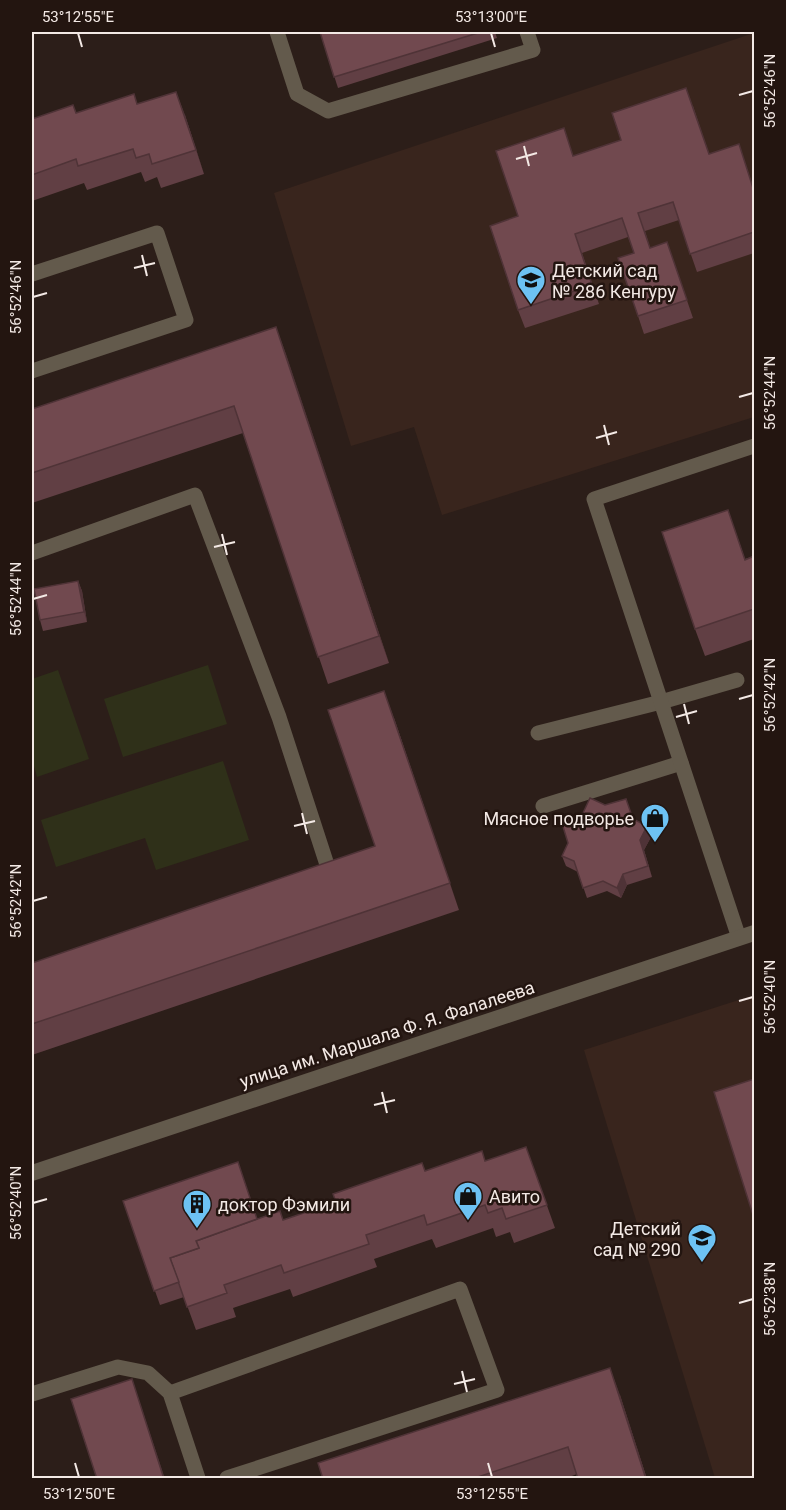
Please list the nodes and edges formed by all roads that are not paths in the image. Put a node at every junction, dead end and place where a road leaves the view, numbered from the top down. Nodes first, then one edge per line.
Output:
1 (277, 32) edge
2 (527, 32) edge
3 (32, 274) edge
4 (32, 370) edge
5 (754, 446) edge
6 (32, 553) edge
7 (737, 680) dead end
8 (661, 702) junction
9 (538, 733) dead end
10 (681, 763) junction
11 (543, 806) dead end
12 (309, 884) edge
13 (747, 935) edge
14 (32, 1173) edge
15 (170, 1393) junction
16 (32, 1394) edge
17 (198, 1479) edge
18 (227, 1479) edge

1 - 2 lane
3 - 4 lane
5 - 8 lane
6 - 12 lane
7 - 8 lane
8 - 9 lane
8 - 10 lane
10 - 11 lane
10 - 13 lane
13 - 14 street, улица им. Маршала Ф. Я. Фалалеева
15 - 16 lane
15 - 17 lane
15 - 18 lane

